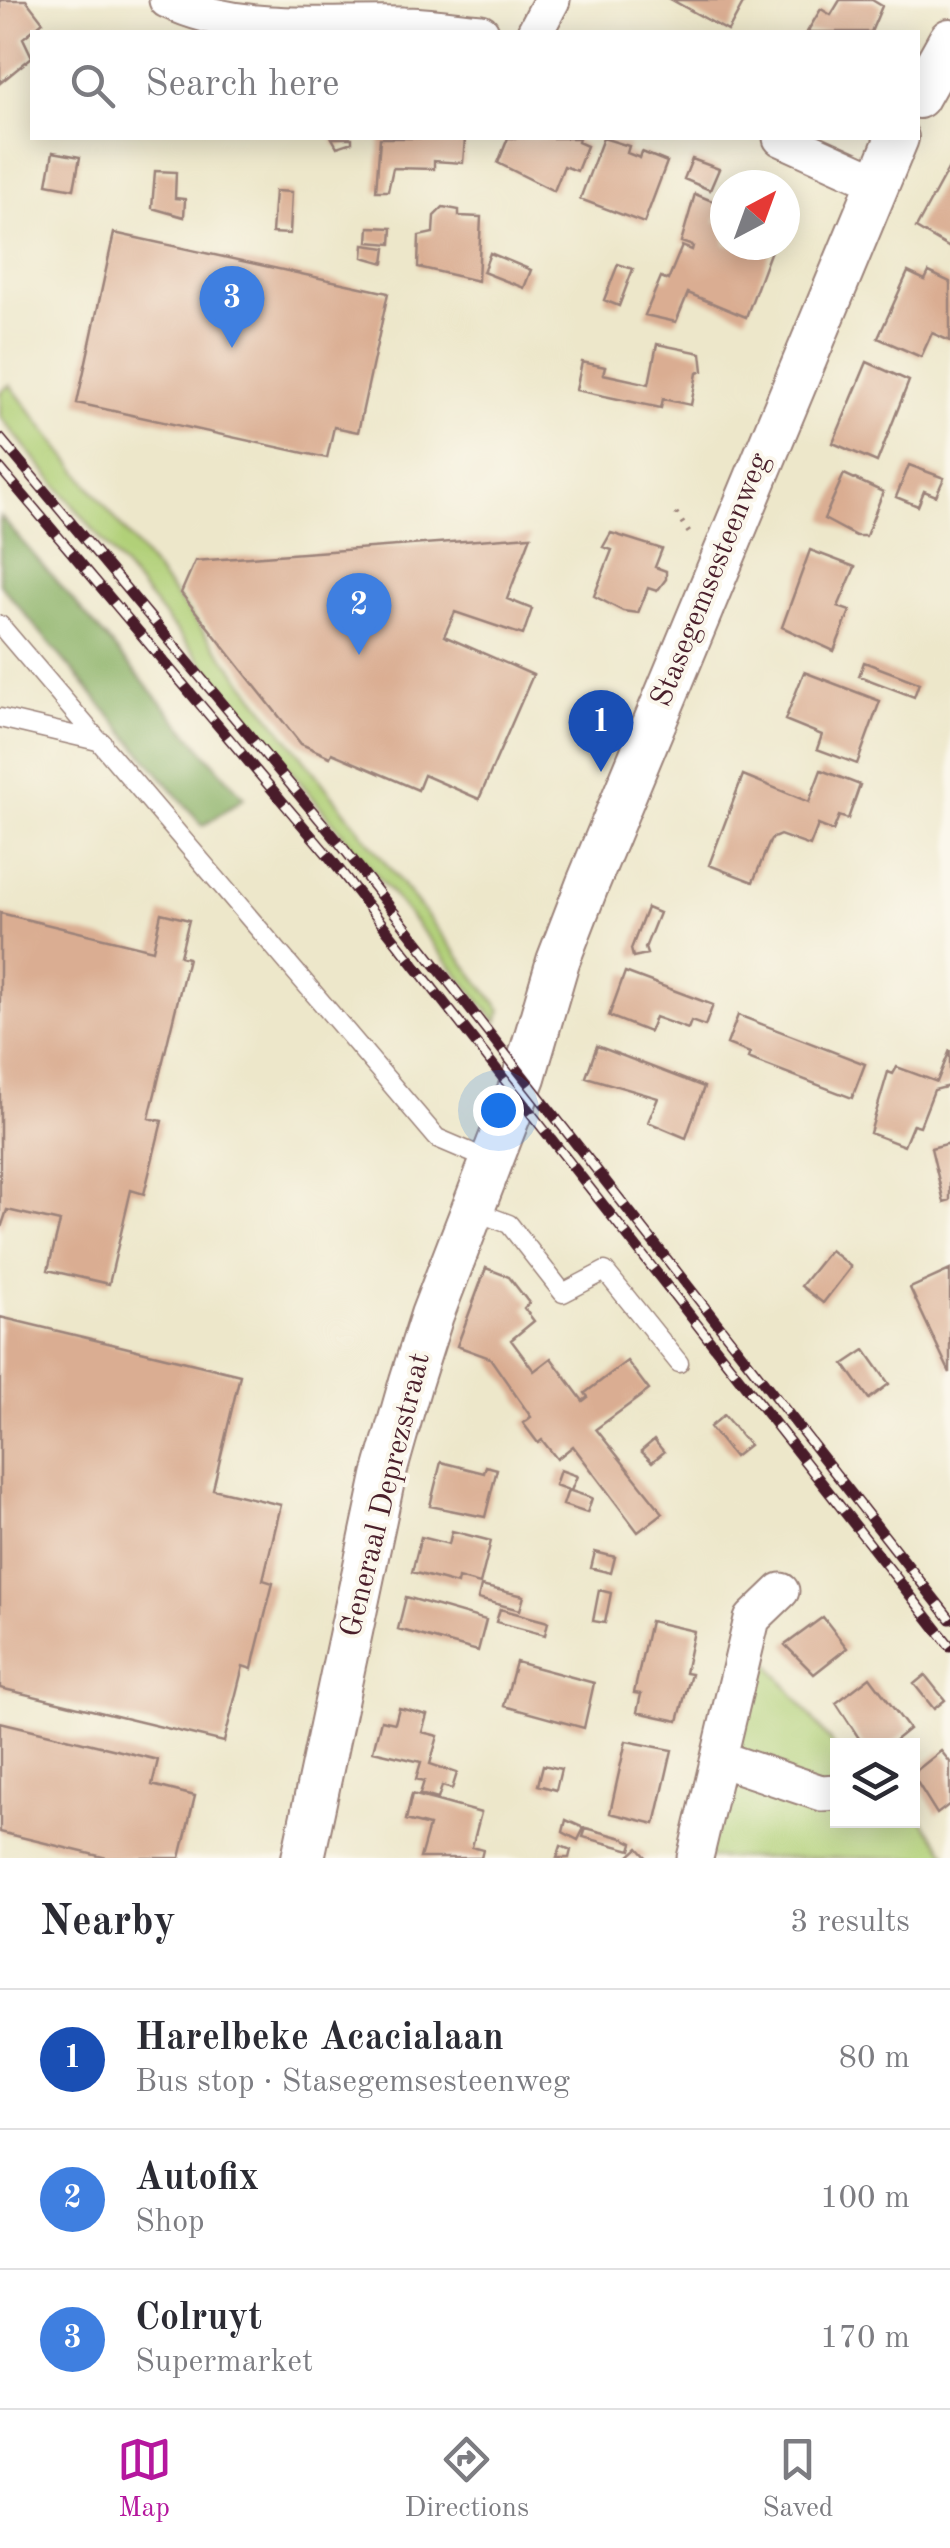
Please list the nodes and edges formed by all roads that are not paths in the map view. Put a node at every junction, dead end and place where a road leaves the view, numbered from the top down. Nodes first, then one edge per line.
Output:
1 (167, 0) edge
2 (552, 0) edge
3 (460, 30) edge
4 (536, 30) edge
5 (950, 40) edge
6 (920, 93) edge
7 (785, 140) edge
8 (896, 140) edge
9 (876, 181) junction
10 (0, 625) edge
11 (0, 718) edge
12 (102, 742) junction
13 (520, 1086) joint
14 (491, 1161) junction
15 (471, 1210) junction
16 (679, 1363) dead end
17 (781, 1591) dead end
18 (720, 1759) junction
19 (830, 1792) edge
20 (303, 1858) edge
21 (695, 1858) edge

1 - 3 street
2 - 4 street
5 - 6 street
7 - 9 street
8 - 9 street, Stasegemsesteenweg
9 - 13 street, Stasegemsesteenweg
10 - 12 lane
11 - 12 lane
12 - 14 lane
13 - 14 street, Generaal Deprezstraat
14 - 15 street, Generaal Deprezstraat
15 - 16 lane
15 - 20 street, Generaal Deprezstraat
17 - 18 street
18 - 19 street
18 - 21 street

